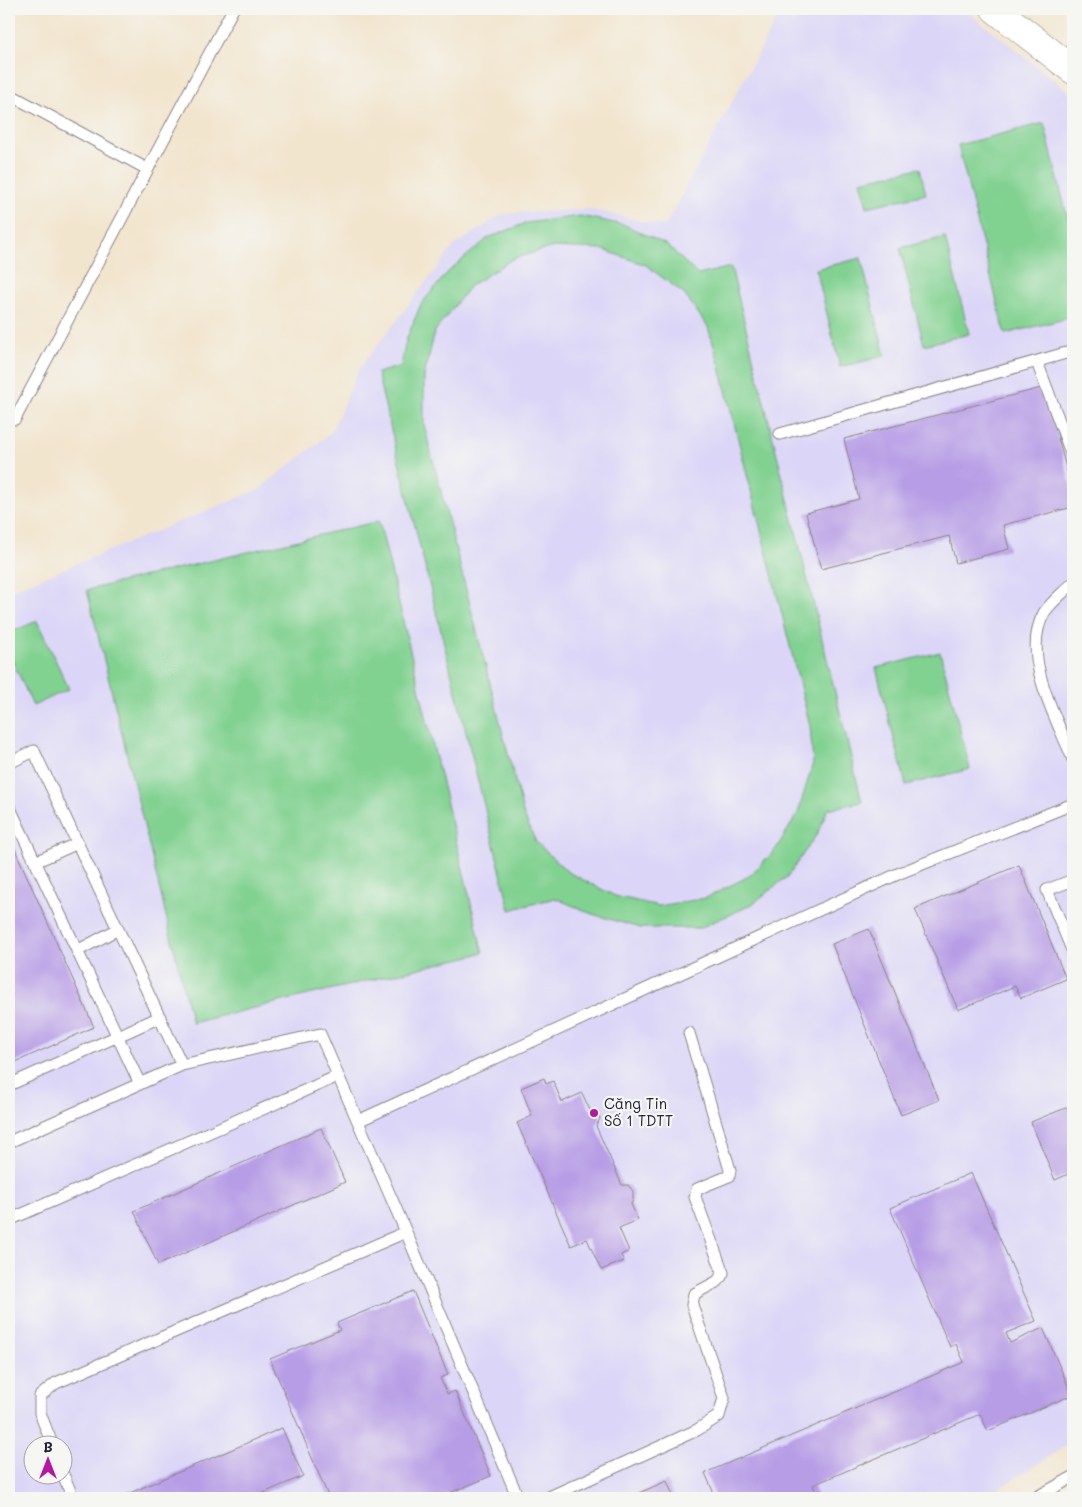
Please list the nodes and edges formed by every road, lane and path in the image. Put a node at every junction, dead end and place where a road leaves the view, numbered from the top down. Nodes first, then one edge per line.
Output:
1 (233, 9) edge
2 (995, 9) edge
3 (1073, 70) edge
4 (9, 94) edge
5 (147, 169) junction
6 (1073, 351) edge
7 (1037, 362) junction
8 (15, 420) dead end
9 (780, 434) dead end
10 (1073, 458) edge
11 (1073, 583) edge
12 (1073, 759) edge
13 (9, 763) edge
14 (1073, 804) edge
15 (9, 806) edge
16 (78, 843) junction
17 (35, 862) junction
18 (1073, 880) edge
19 (118, 929) junction
20 (77, 951) junction
21 (1073, 952) edge
22 (160, 1017) junction
23 (689, 1033) dead end
24 (117, 1036) junction
25 (182, 1065) junction
26 (338, 1076) junction
27 (140, 1084) junction
28 (9, 1085) edge
29 (358, 1121) junction
30 (9, 1142) edge
31 (9, 1220) edge
32 (406, 1232) junction
33 (48, 1434) edge
34 (1073, 1476) edge
35 (67, 1484) edge
36 (72, 1498) edge
37 (518, 1498) edge
38 (547, 1498) edge
39 (1035, 1498) edge

1 - 5 lane
2 - 3 street
4 - 5 lane
5 - 8 lane
6 - 7 lane
7 - 9 lane
7 - 10 lane
11 - 12 lane
13 - 16 lane
14 - 29 lane
15 - 17 lane
16 - 17 lane
16 - 19 lane
17 - 20 lane
18 - 21 lane
19 - 20 lane
19 - 22 lane
20 - 24 lane
22 - 24 lane
22 - 25 lane
23 - 38 lane
24 - 27 lane
24 - 28 lane
25 - 26 lane
25 - 27 lane
26 - 29 lane
26 - 31 lane
27 - 30 lane
29 - 32 lane
32 - 33 lane
32 - 37 lane
34 - 39 lane
35 - 36 lane

